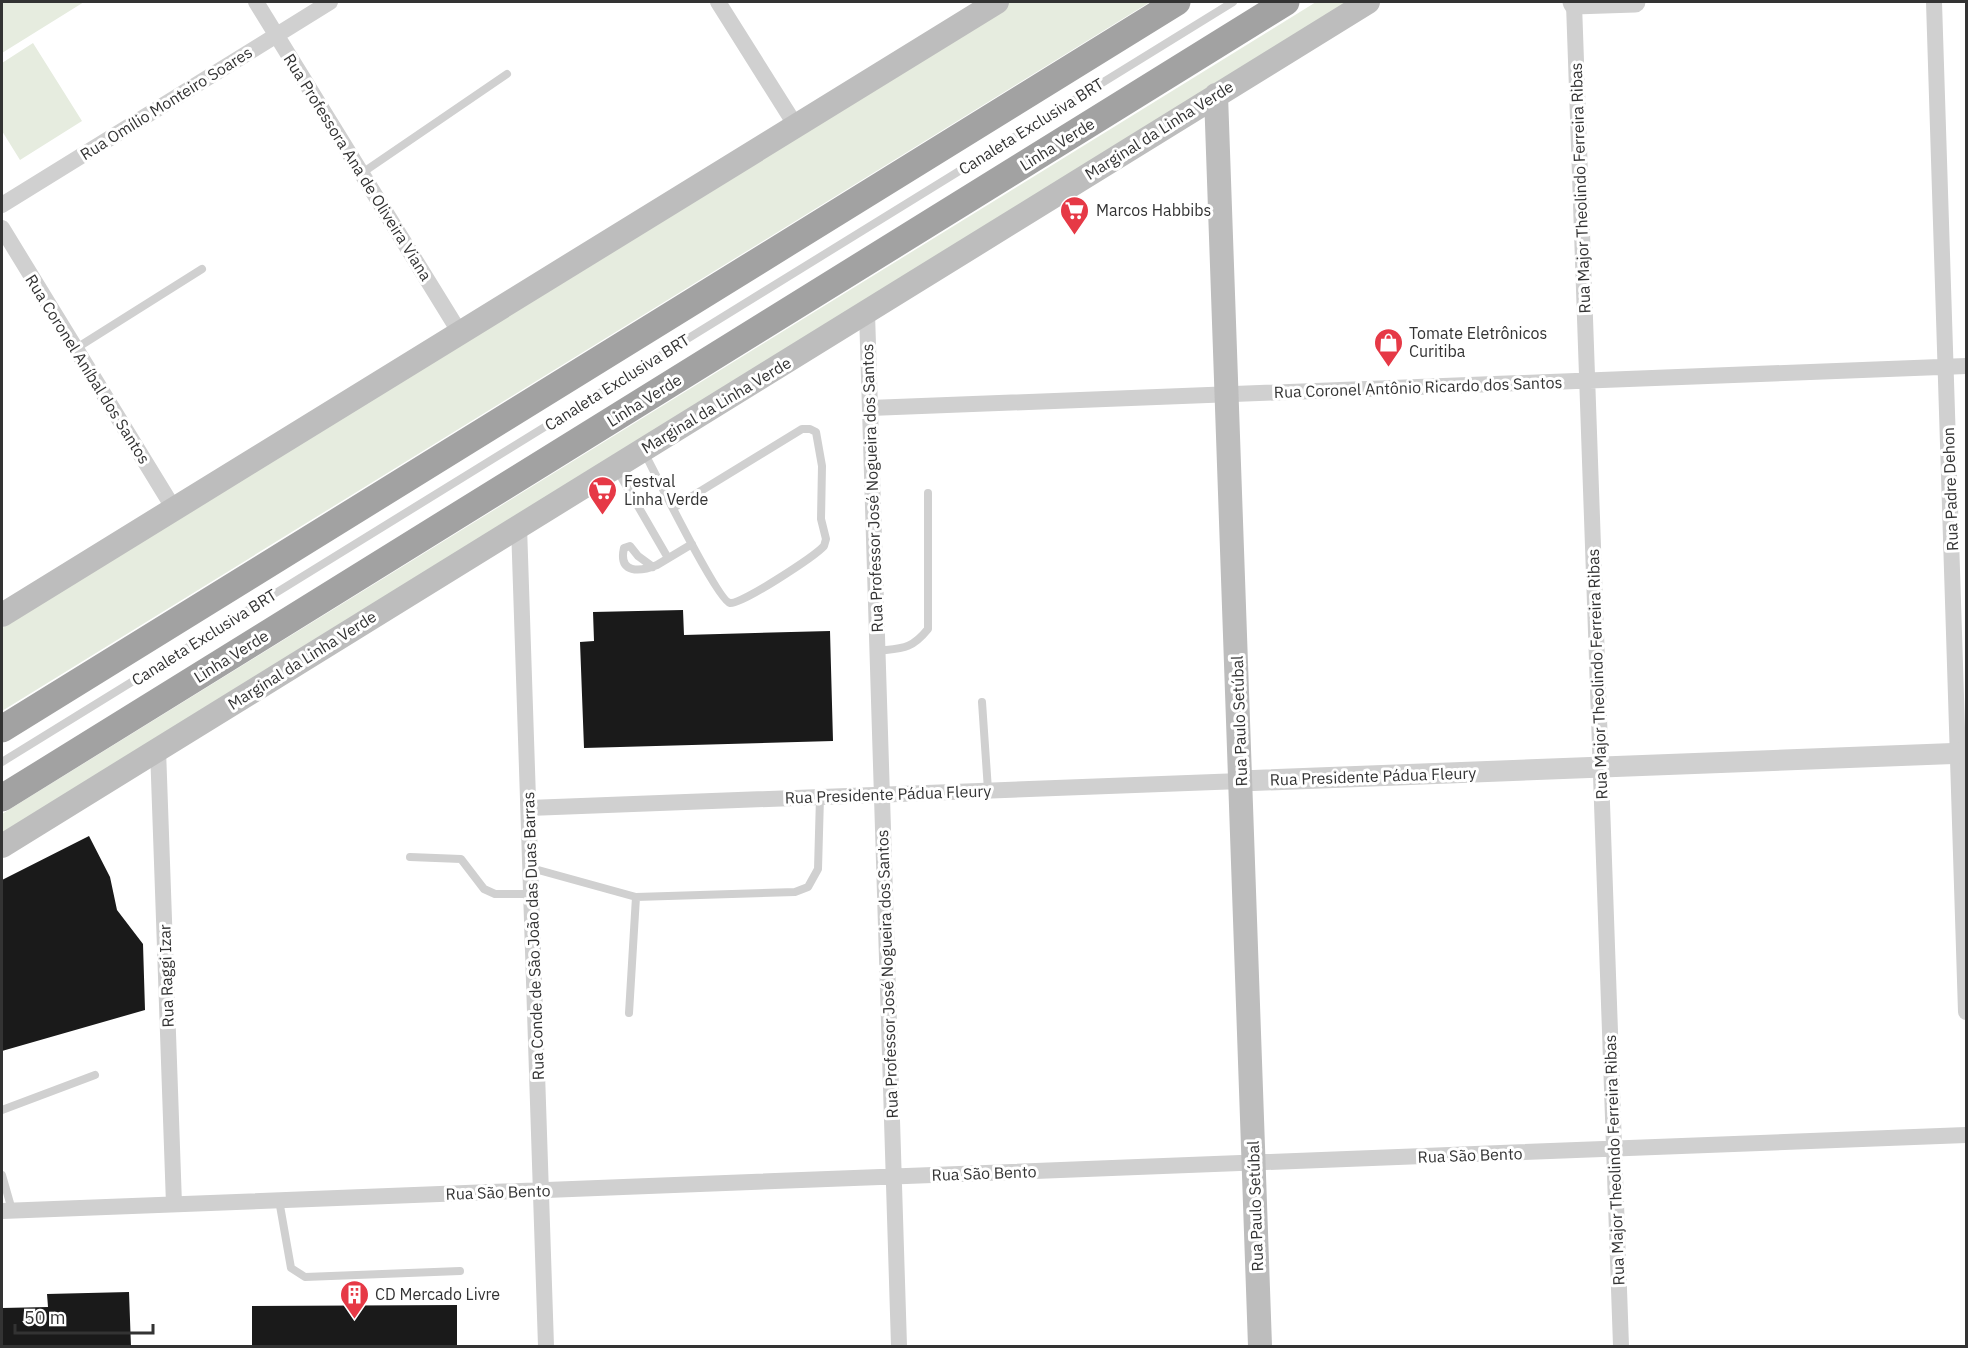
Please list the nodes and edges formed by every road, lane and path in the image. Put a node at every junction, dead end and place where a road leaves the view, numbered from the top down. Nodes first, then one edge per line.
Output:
1 (256, 2) edge
2 (330, 2) edge
3 (718, 2) edge
4 (997, 2) edge
5 (1176, 2) edge
6 (1233, 2) edge
7 (1286, 2) edge
8 (1368, 2) edge
9 (1635, 2) edge
10 (1934, 2) edge
11 (1574, 3) edge
12 (277, 34) junction
13 (507, 74) dead end
14 (1216, 95) junction
15 (796, 126) junction
16 (362, 173) junction
17 (2, 205) edge
18 (2, 228) edge
19 (202, 269) dead end
20 (867, 313) junction
21 (460, 333) junction
22 (75, 349) junction
23 (1946, 366) junction
24 (1966, 366) edge
25 (1587, 380) junction
26 (1228, 394) junction
27 (870, 408) junction
28 (642, 450) junction
29 (615, 466) junction
30 (928, 493) dead end
31 (674, 508) junction
32 (174, 509) junction
33 (519, 526) junction
34 (692, 544) junction
35 (668, 558) junction
36 (653, 567) dead end
37 (2, 615) edge
38 (877, 651) junction
39 (982, 702) dead end
40 (2, 729) edge
41 (158, 749) junction
42 (1962, 753) edge
43 (2, 762) edge
44 (1601, 767) junction
45 (1241, 781) junction
46 (988, 790) junction
47 (882, 795) junction
48 (820, 797) junction
49 (2, 798) edge
50 (529, 808) junction
51 (2, 846) edge
52 (410, 857) dead end
53 (531, 868) junction
54 (532, 894) junction
55 (636, 897) junction
56 (1966, 1012) edge
57 (629, 1013) dead end
58 (95, 1075) dead end
59 (2, 1110) edge
60 (1966, 1135) edge
61 (1614, 1149) junction
62 (1254, 1163) junction
63 (2, 1175) edge
64 (894, 1177) junction
65 (541, 1190) junction
66 (279, 1200) junction
67 (174, 1204) junction
68 (7, 1211) edge
69 (460, 1271) dead end
70 (546, 1347) edge
71 (899, 1347) edge
72 (1260, 1347) edge
73 (1621, 1347) edge

1 - 12 street, Rua Professora Ana de Oliveira Viana
2 - 12 street, Rua Omílio Monteiro Soares
3 - 15 street
4 - 15 main road
5 - 40 highway
6 - 43 lane, Canaleta Exclusiva BRT
7 - 49 highway, Linha Verde
8 - 14 main road, Marginal da Linha Verde
9 - 11 street
10 - 23 street, Rua Padre Dehon
11 - 25 street, Rua Major Theolindo Ferreira Ribas
12 - 16 street, Rua Professora Ana de Oliveira Viana
12 - 17 street, Rua Omílio Monteiro Soares
13 - 16 lane
14 - 20 main road, Marginal da Linha Verde
14 - 26 main road, Rua Paulo Setúbal
15 - 21 main road
16 - 21 street, Rua Professora Ana de Oliveira Viana
18 - 22 street, Rua Coronel Aníbal dos Santos
19 - 22 lane
20 - 27 street, Rua Professor José Nogueira dos Santos
20 - 28 main road, Marginal da Linha Verde
21 - 32 main road
22 - 32 street, Rua Coronel Aníbal dos Santos
23 - 24 street, Rua Coronel Antônio Ricardo dos Santos
23 - 25 street, Rua Coronel Antônio Ricardo dos Santos
23 - 42 street, Rua Padre Dehon
25 - 26 street, Rua Coronel Antônio Ricardo dos Santos
25 - 44 street, Rua Major Theolindo Ferreira Ribas
26 - 27 street, Rua Coronel Antônio Ricardo dos Santos
26 - 45 main road, Rua Paulo Setúbal
27 - 38 street, Rua Professor José Nogueira dos Santos
28 - 29 main road, Marginal da Linha Verde
28 - 31 lane
29 - 33 main road, Marginal da Linha Verde
29 - 35 lane
30 - 38 lane
31 - 34 lane
31 - 34 lane
32 - 37 main road
33 - 41 main road, Marginal da Linha Verde
33 - 50 street, Rua Conde de São João das Duas Barras
34 - 35 lane
35 - 36 lane
38 - 47 street, Rua Professor José Nogueira dos Santos
39 - 46 lane
41 - 51 main road, Marginal da Linha Verde
41 - 67 street, Rua Raggi Izar
42 - 44 street, Rua Presidente Pádua Fleury
42 - 56 street, Rua Padre Dehon
44 - 45 street, Rua Presidente Pádua Fleury
44 - 61 street, Rua Major Theolindo Ferreira Ribas
45 - 46 street, Rua Presidente Pádua Fleury
45 - 62 main road, Rua Paulo Setúbal
46 - 47 street, Rua Presidente Pádua Fleury
47 - 48 street, Rua Presidente Pádua Fleury
47 - 64 street, Rua Professor José Nogueira dos Santos
48 - 50 street, Rua Presidente Pádua Fleury
48 - 55 lane
50 - 53 street, Rua Conde de São João das Duas Barras
52 - 54 lane
53 - 54 street, Rua Conde de São João das Duas Barras
53 - 55 lane
54 - 65 street, Rua Conde de São João das Duas Barras
55 - 57 lane
58 - 59 lane
60 - 61 street, Rua São Bento
61 - 62 street, Rua São Bento
61 - 73 street, Rua Major Theolindo Ferreira Ribas
62 - 64 street, Rua São Bento
62 - 72 main road, Rua Paulo Setúbal
63 - 68 lane
64 - 65 street, Rua São Bento
64 - 71 street, Rua Professor José Nogueira dos Santos
65 - 66 street, Rua São Bento
65 - 70 street, Rua Conde de São João das Duas Barras
66 - 67 street, Rua São Bento
66 - 69 lane
67 - 68 street, Rua São Bento

